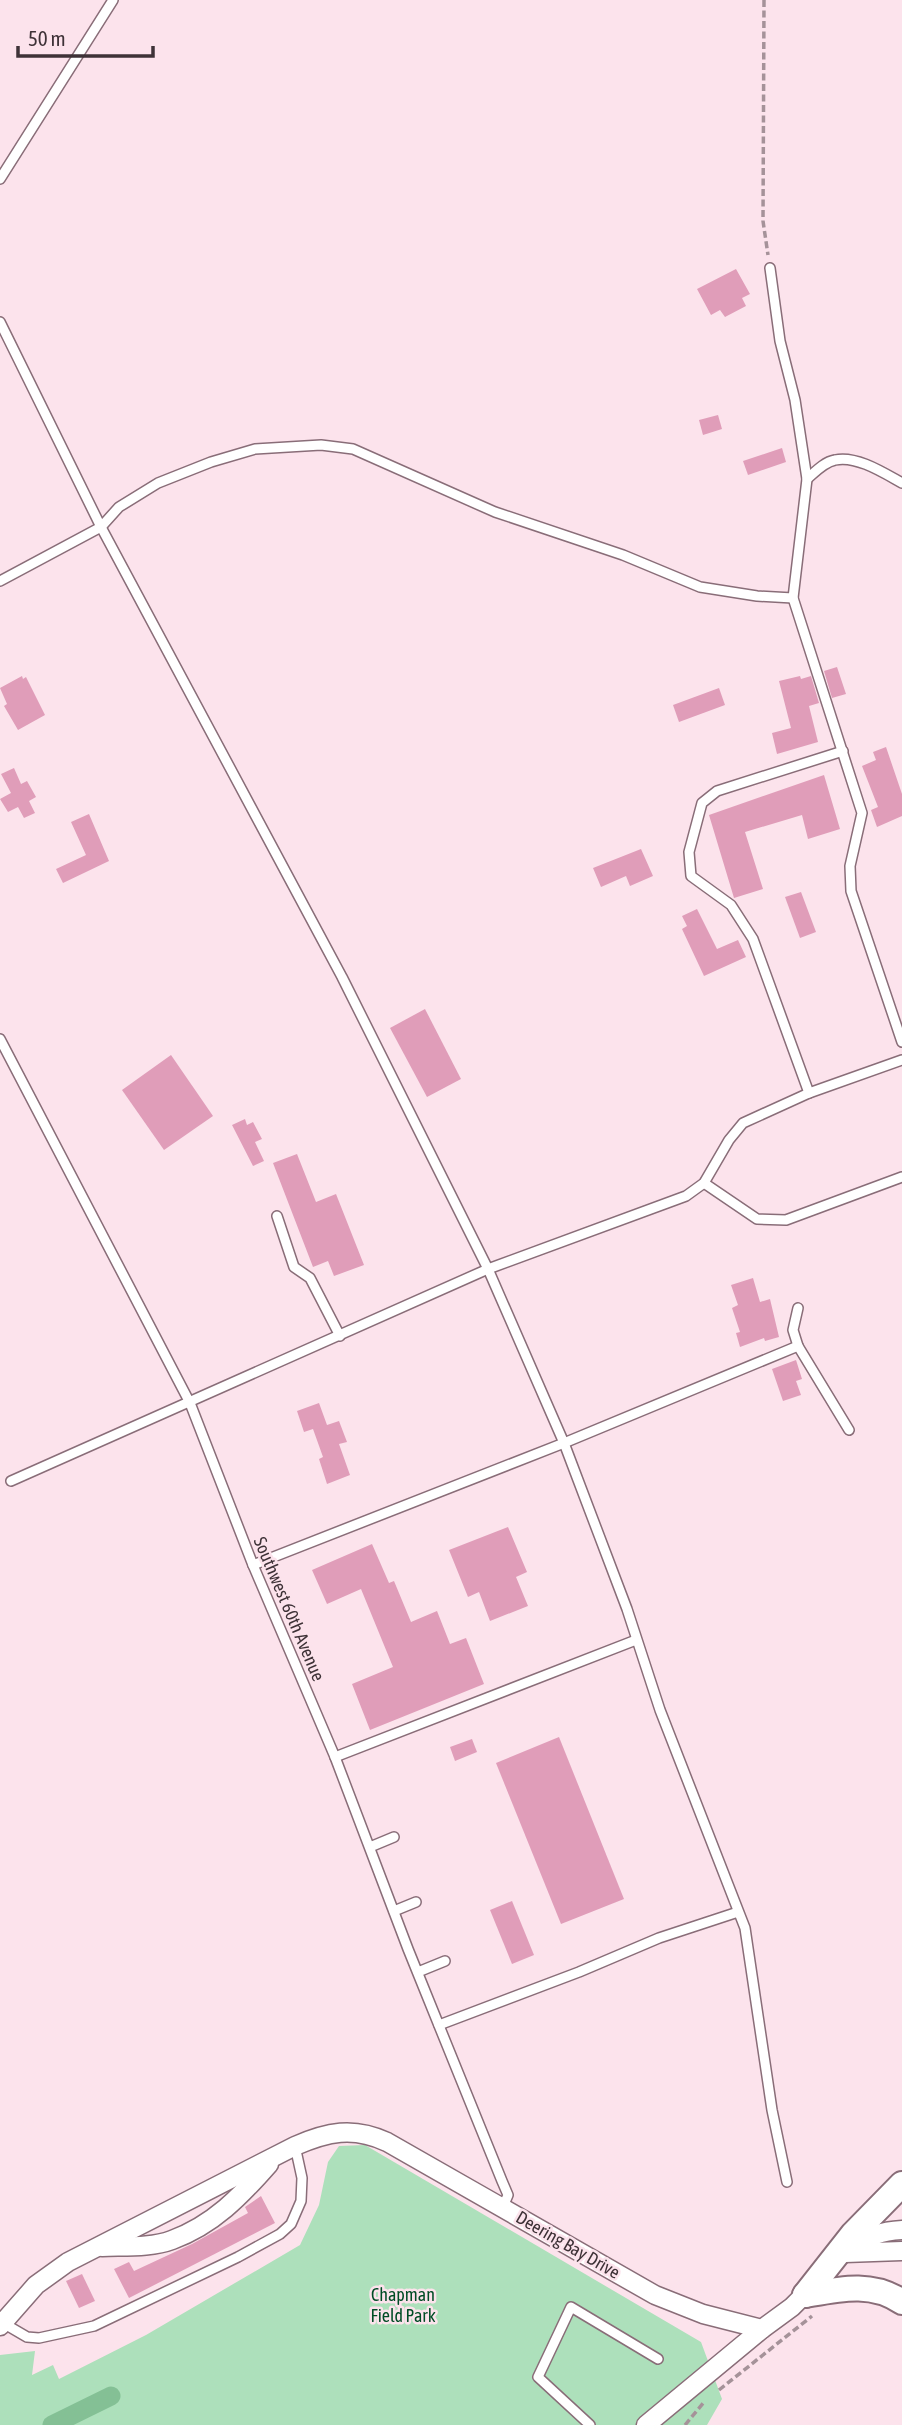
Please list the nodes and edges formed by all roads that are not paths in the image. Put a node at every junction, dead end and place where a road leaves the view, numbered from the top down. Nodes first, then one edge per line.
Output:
1 (113, 0) edge
2 (0, 179) edge
3 (770, 268) road end
4 (0, 322) edge
5 (807, 479) junction
6 (902, 483) edge
7 (102, 527) junction
8 (0, 581) edge
9 (793, 598) junction
10 (844, 751) junction
11 (0, 1039) edge
12 (902, 1042) edge
13 (902, 1060) edge
14 (809, 1093) junction
15 (902, 1177) edge
16 (704, 1182) junction
17 (276, 1216) dead end
18 (488, 1269) junction
19 (798, 1308) dead end
20 (340, 1336) junction
21 (798, 1346) junction
22 (190, 1403) junction
23 (849, 1430) dead end
24 (564, 1443) junction
25 (11, 1481) dead end
26 (253, 1564) junction
27 (636, 1640) junction
28 (335, 1757) junction
29 (394, 1837) dead end
30 (370, 1847) junction
31 (416, 1902) dead end
32 (394, 1911) junction
33 (738, 1912) junction
34 (445, 1961) dead end
35 (418, 1972) junction
36 (439, 2025) junction
37 (295, 2146) junction
38 (276, 2156) junction
39 (786, 2182) dead end
40 (902, 2184) edge
41 (503, 2207) junction
42 (902, 2230) edge
43 (97, 2247) junction
44 (902, 2251) edge
45 (845, 2253) junction
46 (902, 2302) edge
47 (810, 2304) junction
48 (1, 2324) edge
49 (762, 2329) junction
50 (658, 2359) dead end
51 (590, 2425) edge
52 (646, 2425) edge

1 - 2 lane
3 - 5 lane
4 - 7 lane
5 - 6 lane
5 - 9 lane
7 - 8 lane
7 - 9 lane
7 - 18 lane
9 - 10 lane
10 - 12 lane
10 - 14 lane
11 - 22 lane, Southwest 60th Avenue
13 - 14 lane
14 - 16 lane
15 - 16 lane
16 - 18 lane
17 - 20 lane
18 - 20 lane
18 - 24 lane
19 - 21 lane
20 - 22 lane
21 - 23 lane
21 - 24 lane
22 - 25 lane
22 - 26 lane, Southwest 60th Avenue
24 - 26 lane
24 - 27 lane
26 - 28 lane, Southwest 60th Avenue
27 - 28 lane
27 - 33 lane
28 - 30 lane, Southwest 60th Avenue
29 - 30 lane
30 - 32 lane, Southwest 60th Avenue
31 - 32 lane
32 - 35 lane, Southwest 60th Avenue
33 - 36 lane
33 - 39 lane
34 - 35 lane
35 - 36 lane, Southwest 60th Avenue
36 - 41 lane, Southwest 60th Avenue
37 - 38 street, Deering Bay Drive
37 - 41 street, Deering Bay Drive
37 - 48 lane
38 - 43 street, Deering Bay Drive
38 - 43 street, Deering Bay Drive
40 - 47 main road
41 - 49 street, Deering Bay Drive
42 - 45 street
43 - 48 street, Deering Bay Drive
44 - 45 street
45 - 47 street
46 - 47 main road
47 - 49 street
49 - 52 street
50 - 51 lane

